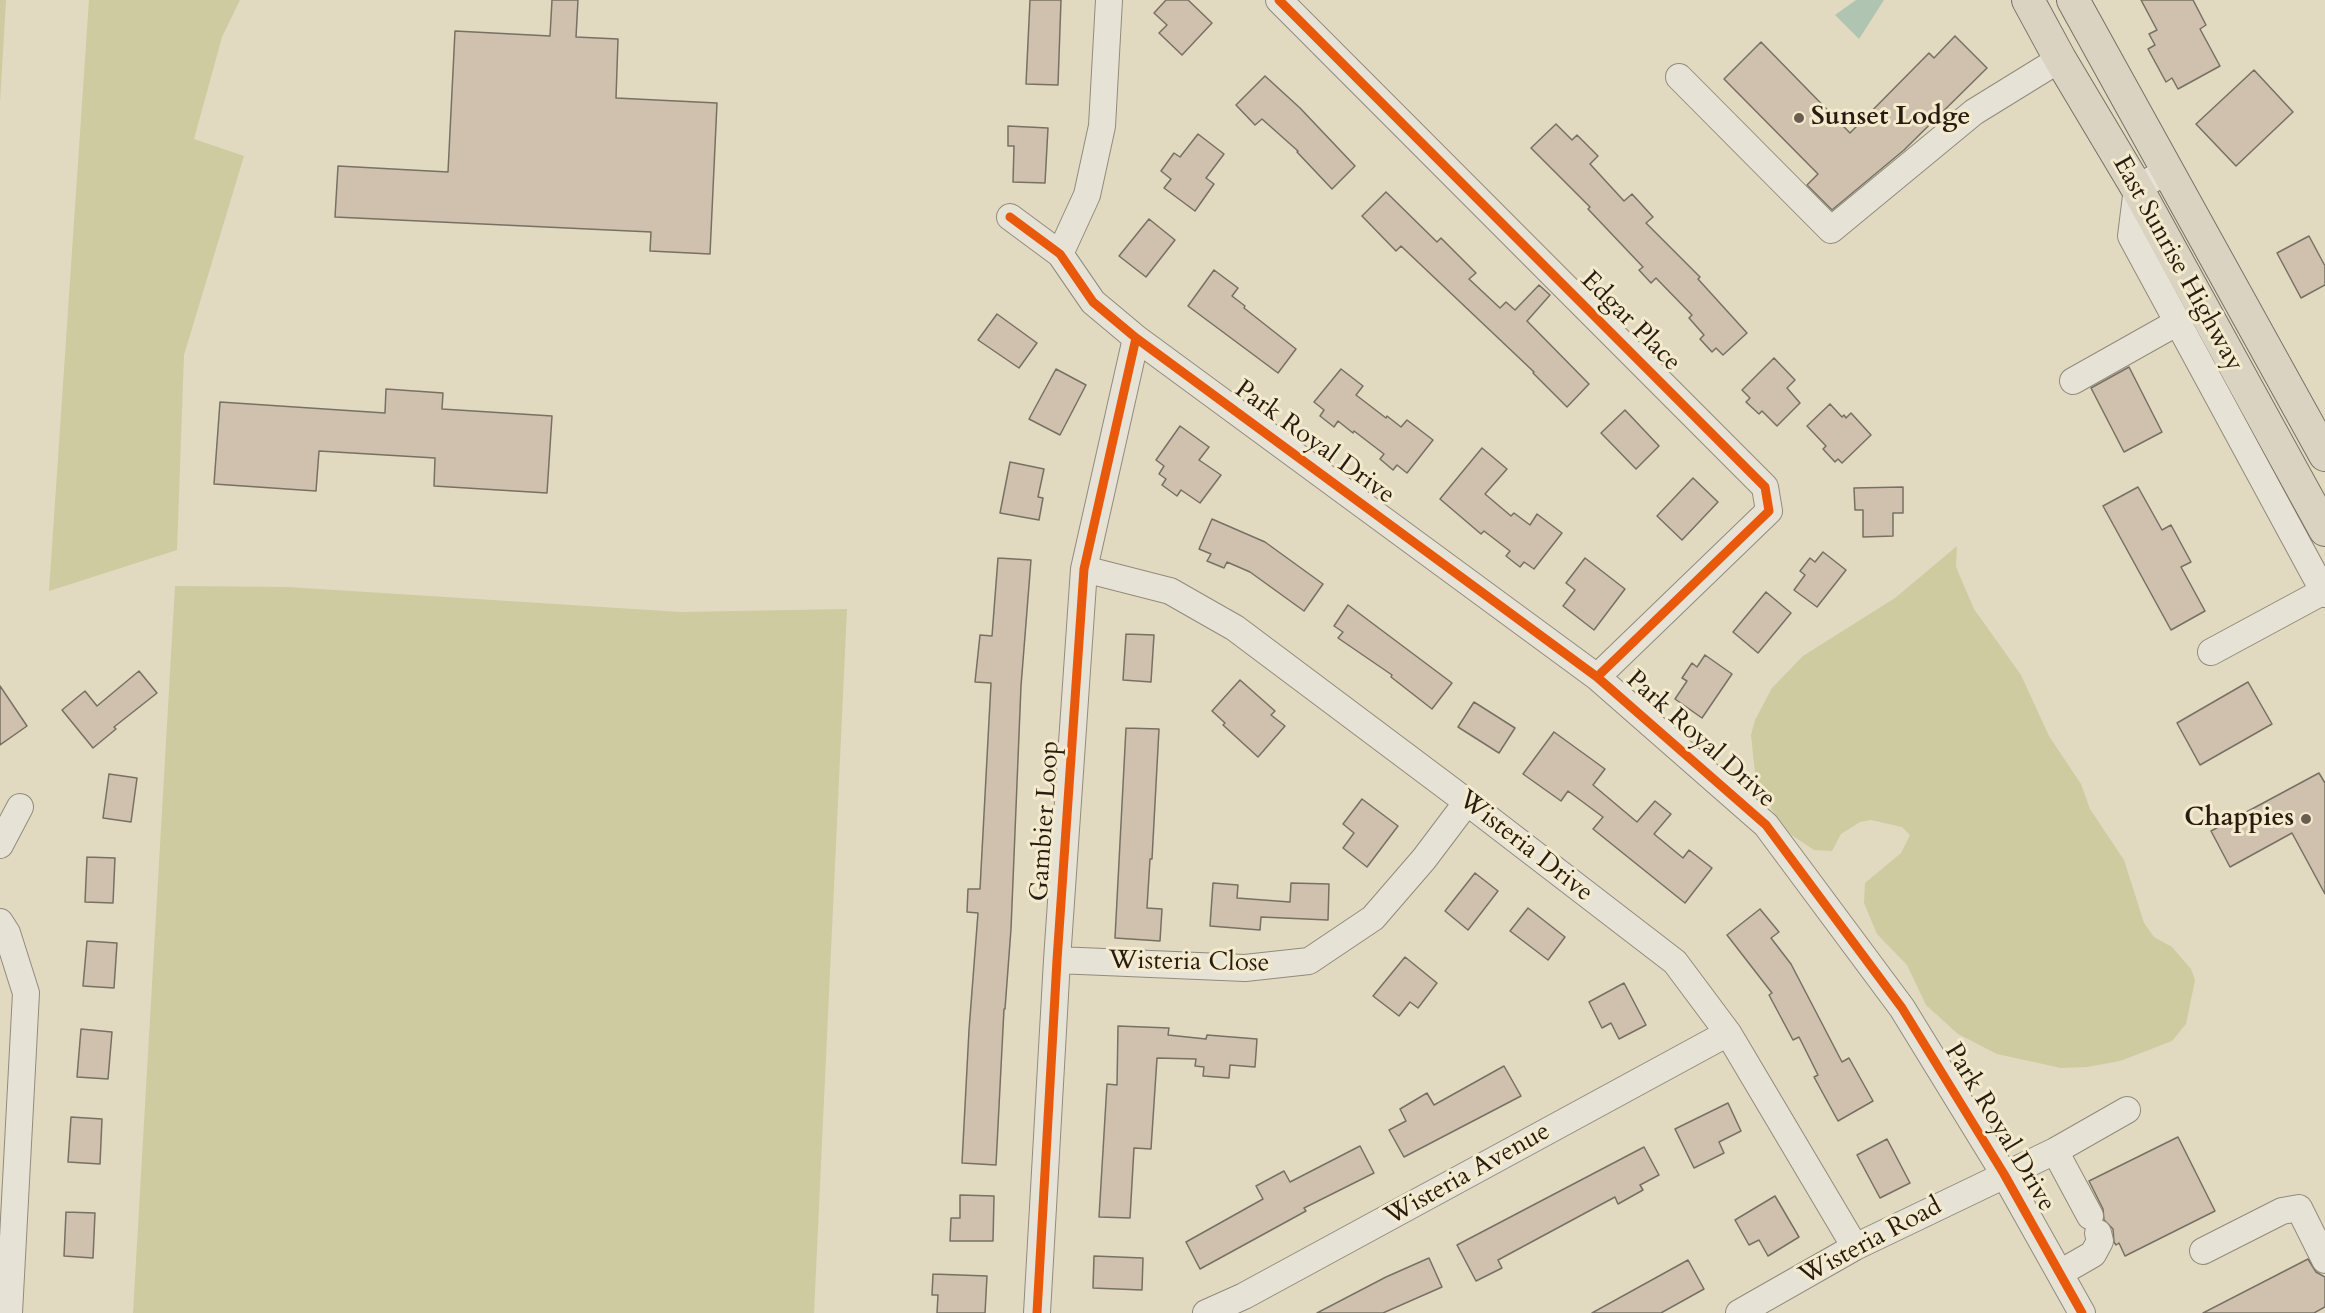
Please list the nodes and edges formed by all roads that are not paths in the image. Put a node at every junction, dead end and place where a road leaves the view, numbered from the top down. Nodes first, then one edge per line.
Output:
1 (1109, 0) edge
2 (1279, 0) edge
3 (2028, 0) edge
4 (2073, 0) edge
5 (2060, 59) junction
6 (1679, 77) dead end
7 (2167, 171) junction
8 (2137, 188) junction
9 (1010, 217) dead end
10 (1060, 254) junction
11 (2178, 322) junction
12 (1136, 338) junction
13 (2073, 381) dead end
14 (2325, 454) edge
15 (2325, 530) edge
16 (1084, 569) junction
17 (2324, 593) edge
18 (2211, 652) dead end
19 (1598, 677) junction
20 (1467, 802) junction
21 (20, 807) dead end
22 (0, 845) edge
23 (0, 922) edge
24 (1057, 960) junction
25 (1728, 1033) junction
26 (2127, 1110) dead end
27 (2055, 1151) junction
28 (2004, 1174) junction
29 (8, 1199) edge
30 (1855, 1247) junction
31 (2203, 1251) dead end
32 (2325, 1260) edge
33 (2060, 1274) junction
34 (9, 1313) edge
35 (1037, 1313) edge
36 (1206, 1313) edge
37 (1739, 1313) edge
38 (2082, 1313) edge

1 - 10 street
2 - 19 street, Edgar Place
3 - 5 main road, East Sunrise Highway
4 - 7 main road, East Sunrise Highway
5 - 6 street
5 - 8 main road, East Sunrise Highway
7 - 8 street
7 - 14 main road, East Sunrise Highway
8 - 11 street
8 - 15 main road, East Sunrise Highway
9 - 10 street, Park Royal Drive
10 - 12 street, Park Royal Drive
11 - 13 street
11 - 17 street
12 - 16 street, Gambier Loop
12 - 19 street, Park Royal Drive
16 - 20 street, Wisteria Drive
16 - 24 street, Gambier Loop
17 - 18 street
19 - 28 street, Park Royal Drive
20 - 24 street, Wisteria Close
20 - 25 street, Wisteria Drive
21 - 22 street
23 - 29 street
24 - 35 street, Gambier Loop
25 - 30 street, Wisteria Drive
25 - 36 street, Wisteria Avenue
26 - 27 street, Wisteria Road
27 - 28 street, Wisteria Road
27 - 33 street
28 - 30 street, Wisteria Road
28 - 33 street, Park Royal Drive
29 - 34 street
30 - 37 street, Wisteria Road
31 - 32 street
33 - 38 street, Park Royal Drive

